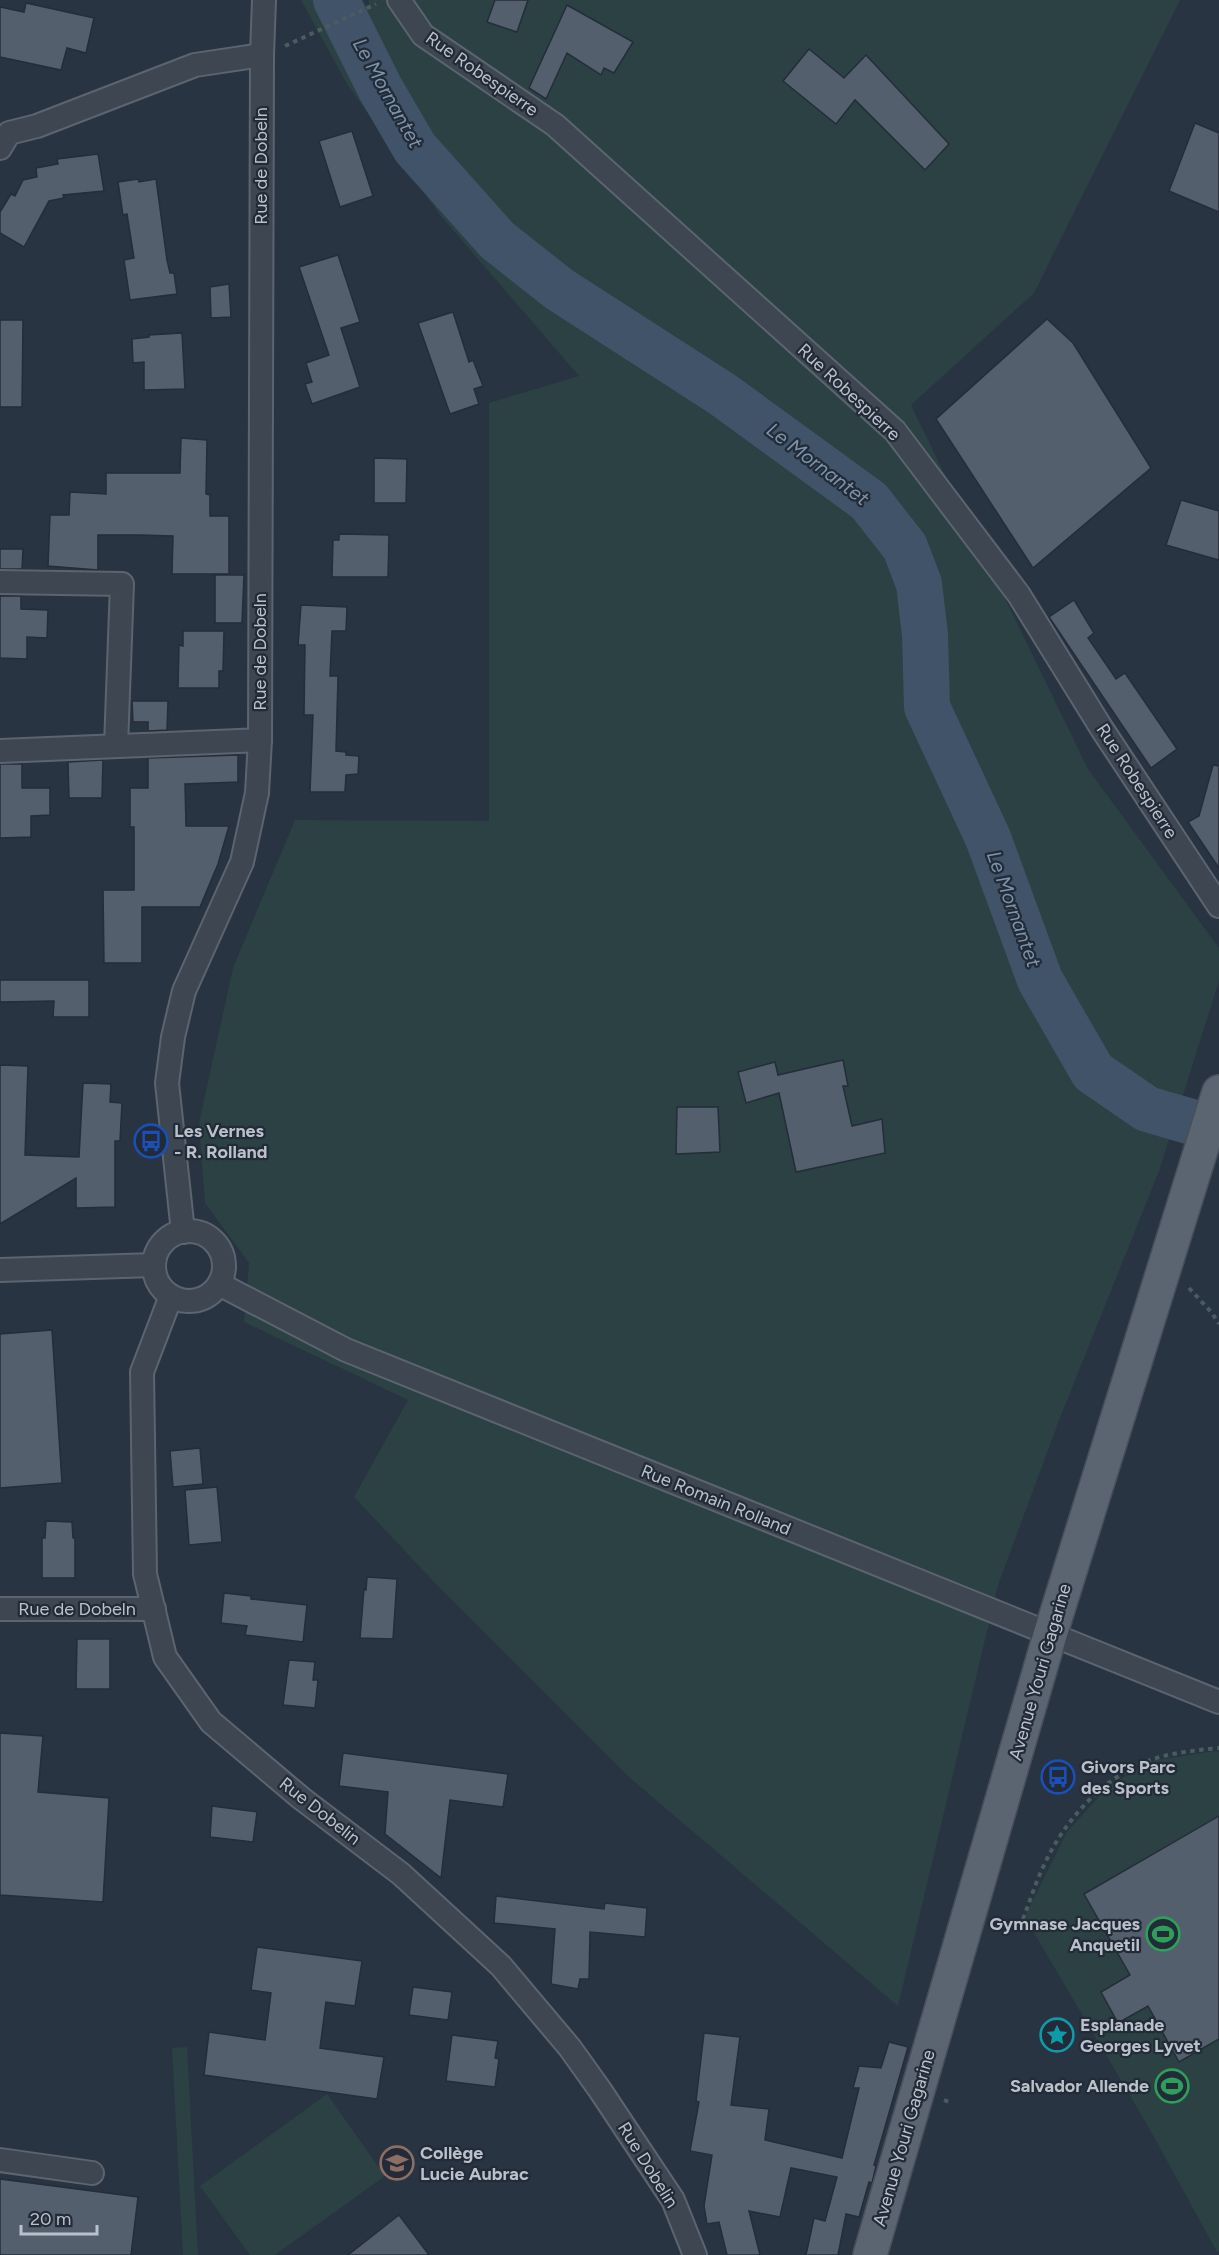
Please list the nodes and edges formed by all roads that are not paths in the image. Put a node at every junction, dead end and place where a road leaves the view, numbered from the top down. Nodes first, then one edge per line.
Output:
1 (264, 0) edge
2 (390, 1) edge
3 (262, 55) junction
4 (3, 137) edge
5 (0, 582) edge
6 (260, 740) junction
7 (116, 746) junction
8 (0, 751) edge
9 (1219, 906) edge
10 (1219, 1092) edge
11 (183, 1232) junction
12 (154, 1265) junction
13 (0, 1270) edge
14 (219, 1284) junction
15 (171, 1296) junction
16 (0, 1609) edge
17 (154, 1609) junction
18 (1050, 1635) junction
19 (1219, 1702) edge
20 (0, 2160) edge
21 (92, 2173) dead end
22 (695, 2255) edge
23 (870, 2255) edge

1 - 3 street, Rue de Dobeln
2 - 9 street, Rue Robespierre
3 - 4 street
3 - 6 street, Rue de Dobeln
5 - 7 street
6 - 7 street
6 - 11 street, Rue de Dobeln
7 - 8 street
10 - 18 main road, Avenue Youri Gagarine
11 - 12 street
11 - 14 street
12 - 13 street
12 - 15 street
14 - 15 street
14 - 18 street, Rue Romain Rolland
15 - 17 street, Rue Dobelin
16 - 17 street, Rue de Dobeln
17 - 22 street, Rue Dobelin
18 - 19 street, Rue Romain Rolland
18 - 23 main road, Avenue Youri Gagarine
20 - 21 street

